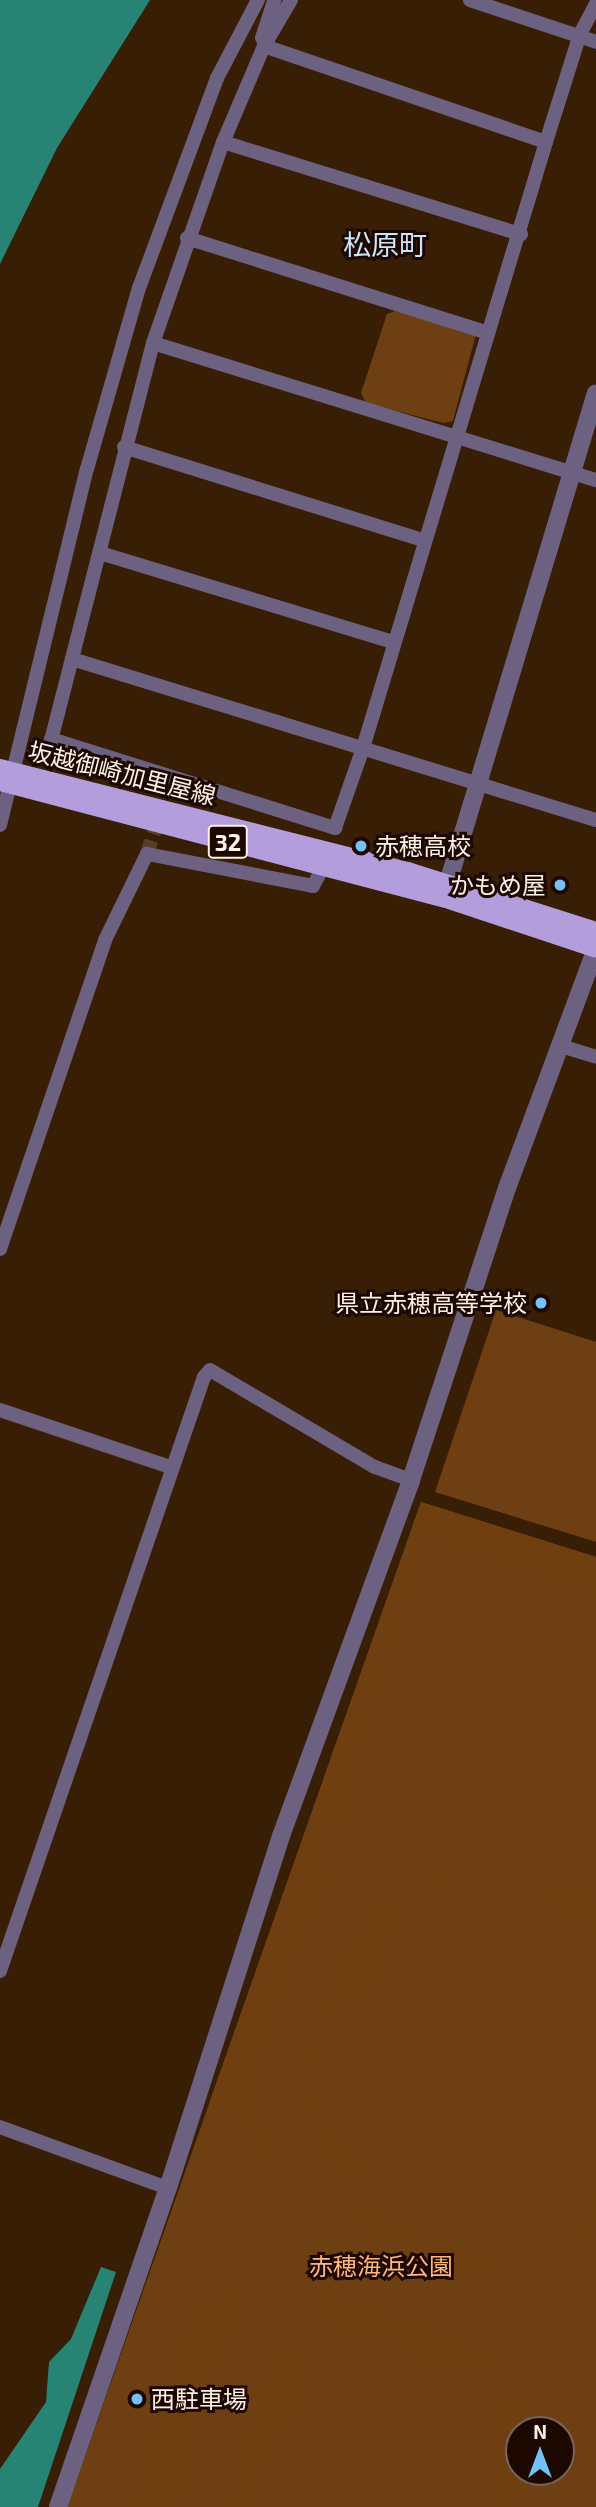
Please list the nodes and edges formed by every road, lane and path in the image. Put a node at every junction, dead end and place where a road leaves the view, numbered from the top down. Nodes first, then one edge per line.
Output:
1 (258, 0) edge
2 (274, 0) edge
3 (291, 0) edge
4 (470, 0) edge
5 (596, 4) edge
6 (580, 34) junction
7 (596, 42) edge
8 (264, 46) junction
9 (223, 142) junction
10 (546, 142) junction
11 (520, 234) junction
12 (187, 239) junction
13 (488, 332) junction
14 (153, 343) junction
15 (596, 393) edge
16 (458, 436) junction
17 (124, 447) junction
18 (571, 473) junction
19 (596, 480) edge
20 (425, 541) junction
21 (100, 553) junction
22 (393, 642) junction
23 (72, 659) junction
24 (363, 748) junction
25 (6, 776) edge
26 (477, 783) junction
27 (595, 815) edge
28 (0, 825) edge
29 (335, 828) junction
30 (325, 859) junction
31 (445, 890) junction
32 (595, 928) edge
33 (596, 949) edge
34 (561, 1046) junction
35 (596, 1057) edge
36 (0, 1249) edge
37 (0, 1410) edge
38 (170, 1467) junction
39 (411, 1480) junction
40 (0, 1971) edge
41 (0, 2127) edge
42 (168, 2188) junction
43 (58, 2507) edge

1 - 25 street
2 - 8 street
3 - 8 street
4 - 6 street
5 - 6 street
6 - 7 street
6 - 10 street
8 - 9 street
8 - 10 street
9 - 11 street
9 - 12 street
10 - 11 street
11 - 13 street
12 - 13 street
12 - 14 street
13 - 16 street
14 - 16 street
14 - 17 street
15 - 18 street
16 - 18 street
16 - 20 street
17 - 20 street
17 - 21 street
18 - 19 street
18 - 26 street
20 - 22 street
21 - 22 street
21 - 23 street
22 - 24 street
23 - 24 street
23 - 29 street
24 - 26 street
24 - 29 street
25 - 28 street
25 - 30 main road, 坂越御崎加里屋線 / 32
26 - 27 street
26 - 31 street
29 - 30 street
30 - 31 main road, 坂越御崎加里屋線 / 32
30 - 36 street
31 - 32 main road, 坂越御崎加里屋線 / 32
31 - 33 main road, 坂越御崎加里屋線 / 32
32 - 33 street
33 - 34 street
34 - 35 street
34 - 39 street
37 - 38 street
38 - 39 street
38 - 40 street
39 - 42 street
41 - 42 street
42 - 43 street

